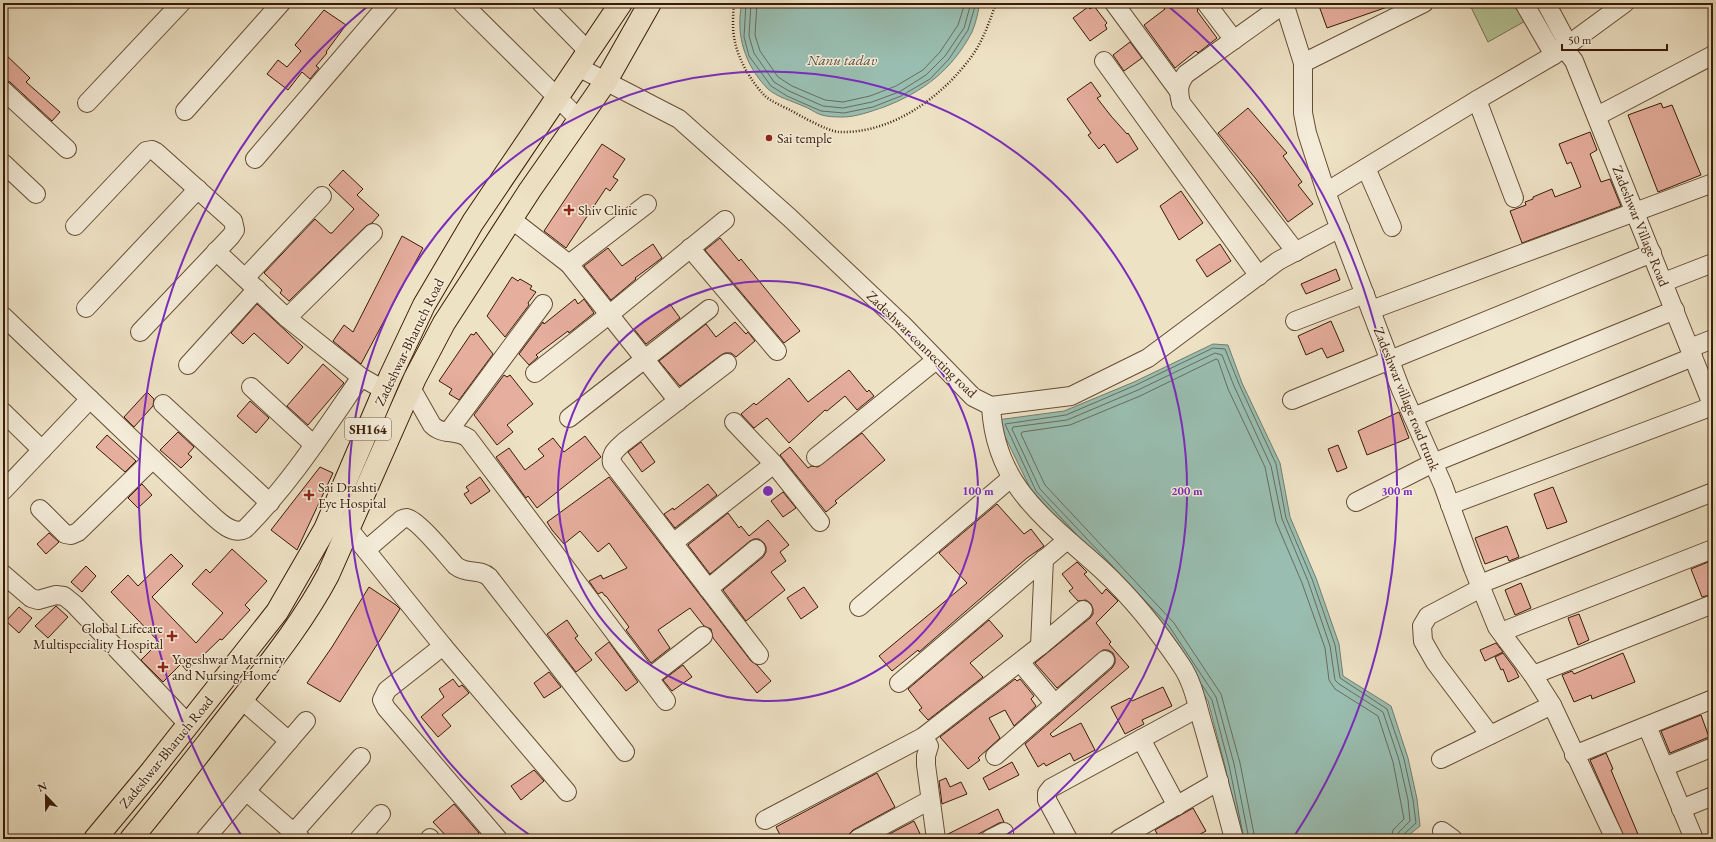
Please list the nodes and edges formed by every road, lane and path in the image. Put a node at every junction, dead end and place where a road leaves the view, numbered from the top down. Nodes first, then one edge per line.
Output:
1 (181, 3) edge
2 (281, 3) edge
3 (389, 3) edge
4 (462, 3) edge
5 (541, 3) edge
6 (621, 3) edge
7 (650, 3) edge
8 (734, 3) edge
9 (996, 3) edge
10 (1114, 3) edge
11 (1206, 3) edge
12 (1424, 3) edge
13 (1524, 3) edge
14 (1546, 3) edge
15 (1625, 3) edge
16 (1284, 4) edge
17 (1234, 40) junction
18 (1562, 49) junction
19 (1713, 55) edge
20 (584, 59) junction
21 (1104, 61) dead end
22 (1303, 63) junction
23 (606, 81) junction
24 (3, 90) edge
25 (1178, 90) junction
26 (558, 98) junction
27 (1477, 100) junction
28 (87, 103) dead end
29 (185, 111) dead end
30 (1597, 116) junction
31 (579, 119) junction
32 (67, 149) dead end
33 (255, 158) dead end
34 (3, 163) edge
35 (1366, 168) junction
36 (1713, 183) edge
37 (198, 189) junction
38 (1326, 192) junction
39 (36, 194) dead end
40 (322, 196) dead end
41 (1514, 198) dead end
42 (647, 204) dead end
43 (1635, 212) junction
44 (511, 219) junction
45 (725, 220) dead end
46 (75, 226) dead end
47 (1392, 226) dead end
48 (1340, 228) junction
49 (373, 233) dead end
50 (690, 248) junction
51 (216, 251) junction
52 (1296, 252) junction
53 (1652, 253) junction
54 (1713, 263) edge
55 (569, 264) junction
56 (1259, 276) junction
57 (1664, 282) junction
58 (251, 283) junction
59 (1368, 302) junction
60 (543, 304) dead end
61 (86, 308) dead end
62 (709, 309) dead end
63 (1675, 310) junction
64 (610, 314) junction
65 (3, 316) edge
66 (288, 318) junction
67 (1295, 322) dead end
68 (140, 332) dead end
69 (1713, 339) edge
70 (777, 351) dead end
71 (1691, 352) junction
72 (646, 358) junction
73 (936, 360) junction
74 (1390, 360) junction
75 (727, 364) dead end
76 (188, 365) dead end
77 (535, 373) dead end
78 (361, 377) junction
79 (251, 387) dead end
80 (411, 388) junction
81 (384, 390) junction
82 (90, 399) junction
83 (1292, 400) dead end
84 (678, 401) junction
85 (163, 404) dead end
86 (991, 406) junction
87 (1713, 407) edge
88 (3, 412) edge
89 (1413, 417) junction
90 (569, 418) dead end
91 (734, 422) dead end
92 (448, 432) junction
93 (314, 445) junction
94 (42, 450) junction
95 (816, 457) dead end
96 (153, 459) junction
97 (1433, 463) junction
98 (774, 464) junction
99 (1011, 478) junction
100 (3, 491) edge
101 (1713, 492) edge
102 (1356, 502) dead end
103 (270, 503) junction
104 (1450, 505) junction
105 (40, 509) dead end
106 (820, 522) dead end
107 (348, 528) junction
108 (1067, 540) junction
109 (673, 543) junction
110 (756, 549) dead end
111 (1713, 549) edge
112 (366, 550) junction
113 (1044, 559) junction
114 (3, 574) edge
115 (1481, 586) junction
116 (708, 589) junction
117 (1713, 604) edge
118 (859, 607) dead end
119 (1083, 610) dead end
120 (1501, 632) junction
121 (703, 636) dead end
122 (443, 646) junction
123 (1040, 646) junction
124 (760, 655) dead end
125 (1105, 660) dead end
126 (1020, 662) junction
127 (231, 670) junction
128 (1533, 675) junction
129 (649, 678) junction
130 (899, 683) dead end
131 (246, 693) junction
132 (1713, 699) edge
133 (666, 701) dead end
134 (1055, 704) junction
135 (1552, 705) junction
136 (1198, 708) junction
137 (306, 721) dead end
138 (188, 725) junction
139 (1647, 726) junction
140 (1490, 735) junction
141 (923, 738) junction
142 (1141, 739) junction
143 (289, 741) junction
144 (1713, 747) edge
145 (625, 752) dead end
146 (1574, 755) junction
147 (995, 756) dead end
148 (361, 757) dead end
149 (1441, 759) dead end
150 (1664, 767) junction
151 (1219, 781) junction
152 (246, 791) junction
153 (567, 792) dead end
154 (1713, 796) edge
155 (930, 800) junction
156 (1177, 806) junction
157 (1681, 809) junction
158 (381, 814) dead end
159 (765, 820) dead end
160 (294, 837) edge
161 (95, 839) edge
162 (131, 839) edge
163 (205, 839) edge
164 (359, 839) edge
165 (498, 839) edge
166 (858, 839) edge
167 (936, 839) edge
168 (1068, 839) edge
169 (1119, 839) edge
170 (1234, 839) edge
171 (1615, 839) edge
172 (1694, 839) edge

1 - 28 street
2 - 29 street
3 - 33 street
4 - 26 street
5 - 20 street, Zadeshwar connecting road
6 - 20 main road, Zadeshwar-Bharuch Road / SH164
7 - 23 main road, Zadeshwar-Bharuch Road / SH164
8 - 9 path
10 - 25 street
11 - 17 street
12 - 22 street
13 - 18 street, Zadeshwar Village Road
14 - 18 street
15 - 18 street
16 - 17 street
16 - 22 street, Zadeshwar village road trunk
17 - 25 street
18 - 27 street
18 - 30 street, Zadeshwar Village Road
19 - 30 street
20 - 23 street, Zadeshwar connecting road
20 - 26 main road, Zadeshwar-Bharuch Road / SH164
21 - 56 street
22 - 38 street, Zadeshwar village road trunk
23 - 31 main road, Zadeshwar-Bharuch Road / SH164
23 - 73 street, Zadeshwar connecting road
24 - 32 street
25 - 52 street
26 - 31 street
26 - 81 main road, Zadeshwar-Bharuch Road / SH164
27 - 35 street
27 - 41 street
30 - 43 street, Zadeshwar Village Road
31 - 44 main road, Zadeshwar-Bharuch Road / SH164
34 - 39 street
35 - 38 street
35 - 47 street
36 - 43 street
37 - 46 street
37 - 51 street
37 - 61 street
38 - 48 street, Zadeshwar village road trunk
40 - 58 street
42 - 55 street
43 - 53 street, Zadeshwar Village Road
43 - 59 street
44 - 55 street
44 - 80 main road, Zadeshwar-Bharuch Road / SH164
45 - 50 street
48 - 52 street, Zadeshwar connecting road
48 - 59 street, Zadeshwar village road trunk
49 - 66 street
50 - 64 street
50 - 70 street
51 - 58 street
51 - 68 street
52 - 56 street, Zadeshwar connecting road
53 - 57 street, Zadeshwar Village Road
53 - 74 street
54 - 57 street
55 - 64 street
56 - 86 street, Zadeshwar connecting road
57 - 63 street, Zadeshwar Village Road
58 - 66 street
58 - 76 street
59 - 67 street
59 - 74 street, Zadeshwar village road trunk
60 - 92 street
62 - 72 street
63 - 71 street, Zadeshwar Village Road
63 - 89 street
64 - 72 street
64 - 77 street
65 - 82 street
66 - 78 street
69 - 71 street
71 - 87 street, Zadeshwar Village Road
71 - 97 street
72 - 84 street
72 - 90 street
73 - 86 street, Zadeshwar connecting road
73 - 95 street
74 - 83 street
74 - 89 street, Zadeshwar village road trunk
75 - 84 street
78 - 81 street
78 - 93 street
79 - 93 street
80 - 92 street
80 - 107 main road, Zadeshwar-Bharuch Road / SH164
81 - 127 main road, Zadeshwar-Bharuch Road / SH164
82 - 94 street
82 - 96 street
84 - 109 street
85 - 103 street
86 - 99 street
87 - 104 street
88 - 94 street
89 - 97 street, Zadeshwar village road trunk
91 - 98 street
92 - 129 street
93 - 103 street
94 - 100 street
96 - 103 street
96 - 105 street
97 - 102 street
97 - 104 street, Zadeshwar village road trunk
98 - 106 street
98 - 109 street
99 - 108 street
99 - 118 street
101 - 115 street
104 - 115 street, Zadeshwar village road trunk
107 - 112 street
107 - 131 main road, Zadeshwar-Bharuch Road / SH164
108 - 113 street
108 - 136 street
109 - 116 street
110 - 116 street
111 - 120 street
112 - 122 street
112 - 145 street
113 - 123 street
113 - 130 street
114 - 138 street
115 - 120 street, Zadeshwar village road trunk
115 - 140 street
116 - 124 street
117 - 128 street
119 - 123 street
120 - 128 street, Zadeshwar village road trunk
121 - 129 street
122 - 153 street
122 - 165 street
123 - 126 street
125 - 134 street
126 - 134 street
126 - 141 street
127 - 131 main road
127 - 138 main road, Zadeshwar-Bharuch Road / SH164
128 - 135 street, Zadeshwar village road trunk
129 - 133 street
131 - 143 street
131 - 162 main road, Zadeshwar-Bharuch Road / SH164
132 - 139 street
134 - 147 street
135 - 140 street
135 - 146 street, Zadeshwar village road trunk
136 - 142 street
136 - 151 street
137 - 143 street
138 - 161 main road, Zadeshwar-Bharuch Road / SH164
139 - 146 street
139 - 150 street
140 - 149 street
141 - 155 street
141 - 159 street
142 - 156 street
142 - 168 street
143 - 152 street
144 - 150 street
146 - 171 street, Zadeshwar village road trunk
148 - 160 street
150 - 157 street
151 - 156 street
151 - 170 street
152 - 160 street
152 - 163 street
154 - 157 street
155 - 166 street
155 - 167 street
156 - 169 street
157 - 172 street
158 - 164 street

